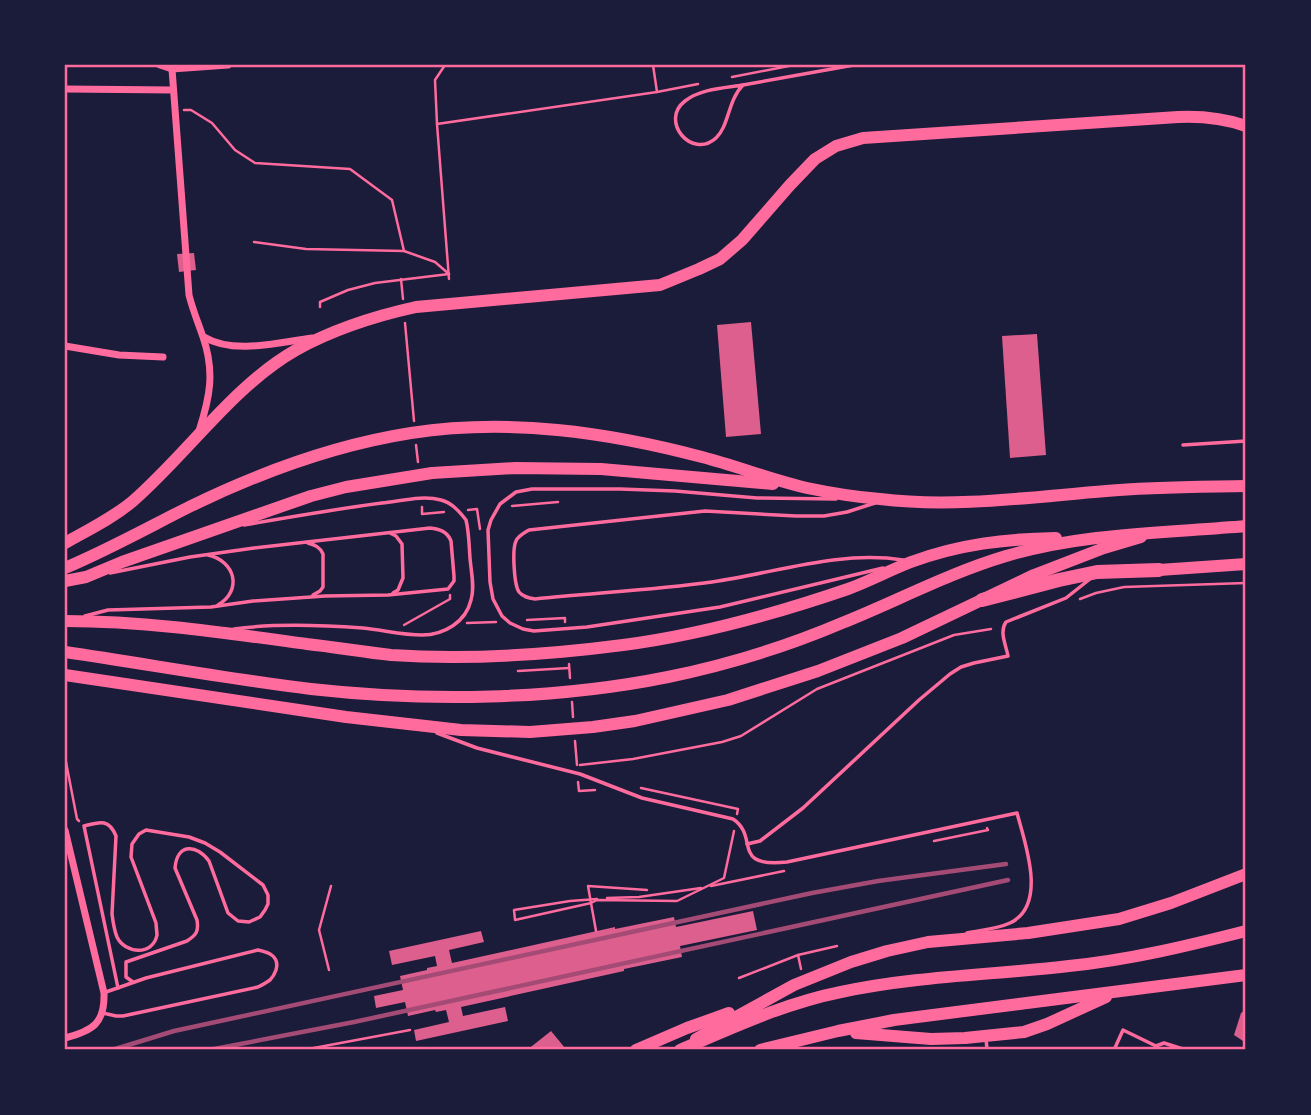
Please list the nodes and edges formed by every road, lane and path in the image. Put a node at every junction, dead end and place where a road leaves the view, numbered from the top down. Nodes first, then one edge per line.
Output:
1 (160, 65) edge
2 (228, 65) edge
3 (445, 65) edge
4 (653, 65) edge
5 (854, 65) edge
6 (173, 67) edge
7 (743, 85) junction
8 (65, 89) edge
9 (173, 90) junction
10 (174, 109) junction
11 (437, 124) junction
12 (1246, 126) edge
13 (254, 242) dead end
14 (404, 251) junction
15 (449, 274) junction
16 (449, 279) dead end
17 (320, 307) dead end
18 (325, 336) junction
19 (203, 337) junction
20 (65, 346) edge
21 (163, 357) dead end
22 (197, 437) junction
23 (1246, 441) edge
24 (1183, 445) dead end
25 (1246, 486) edge
26 (805, 487) junction
27 (884, 500) junction
28 (558, 502) dead end
29 (504, 507) dead end
30 (1246, 526) edge
31 (208, 532) junction
32 (388, 533) junction
33 (1152, 534) junction
34 (1113, 537) junction
35 (65, 542) edge
36 (304, 542) junction
37 (205, 555) junction
38 (911, 562) junction
39 (1246, 564) edge
40 (65, 568) edge
41 (1159, 570) junction
42 (1097, 572) junction
43 (1246, 572) edge
44 (86, 577) junction
45 (65, 581) edge
46 (1246, 583) edge
47 (452, 586) junction
48 (388, 594) junction
49 (304, 598) junction
50 (982, 600) junction
51 (1073, 601) dead end
52 (216, 606) junction
53 (65, 621) edge
54 (401, 627) dead end
55 (992, 629) dead end
56 (218, 632) junction
57 (65, 652) edge
58 (569, 668) dead end
59 (517, 671) dead end
60 (65, 675) edge
61 (422, 726) junction
62 (65, 757) edge
63 (577, 765) dead end
64 (84, 826) junction
65 (65, 830) edge
66 (747, 844) junction
67 (1246, 874) edge
68 (331, 886) dead end
69 (515, 920) joint
70 (1246, 931) edge
71 (928, 942) junction
72 (837, 946) dead end
73 (329, 970) dead end
74 (1246, 975) edge
75 (739, 978) dead end
76 (133, 982) junction
77 (118, 988) junction
78 (1129, 989) junction
79 (104, 993) junction
80 (765, 999) junction
81 (103, 1013) junction
82 (410, 1030) dead end
83 (838, 1031) junction
84 (986, 1036) junction
85 (65, 1038) edge
86 (1155, 1048) edge
87 (303, 1050) edge
88 (636, 1050) edge
89 (675, 1050) edge
90 (680, 1050) edge
91 (760, 1050) edge
92 (987, 1050) edge
93 (1114, 1050) edge
94 (1186, 1050) edge

1 - 6 street
2 - 6 street
3 - 11 path
4 - 11 path
5 - 7 lane
6 - 9 street
7 - 7 lane
8 - 9 street
9 - 10 street
10 - 14 path
10 - 19 street
11 - 15 path
12 - 18 main road
13 - 14 path
14 - 15 path
15 - 16 path
15 - 17 path
18 - 19 street
18 - 22 main road
19 - 22 street
20 - 21 street
22 - 35 main road
23 - 24 lane
25 - 27 main road
26 - 27 main road
26 - 31 main road
26 - 40 main road
27 - 38 lane
27 - 38 lane
28 - 29 path
30 - 33 main road
31 - 44 main road
31 - 56 lane
32 - 36 lane
32 - 47 lane
32 - 48 lane
33 - 34 main road
33 - 50 main road
34 - 38 main road
34 - 57 main road
36 - 37 lane
36 - 49 lane
37 - 44 lane
37 - 52 lane
38 - 56 main road
39 - 41 main road
41 - 42 highway
41 - 43 main road
42 - 50 highway
42 - 66 lane
44 - 45 main road
46 - 51 path
47 - 48 lane
47 - 54 path
48 - 49 lane
49 - 52 lane
50 - 61 main road
52 - 53 lane
53 - 56 main road
55 - 63 path
58 - 59 path
60 - 61 main road
61 - 66 lane
62 - 64 path
64 - 76 lane
64 - 77 lane
65 - 79 street
66 - 71 lane
67 - 71 main road
68 - 73 path
69 - 69 path
70 - 90 main road
71 - 80 main road
72 - 75 path
74 - 78 main road
76 - 77 lane
76 - 81 lane
77 - 79 lane
78 - 83 main road
78 - 84 main road
79 - 81 street
80 - 88 main road
80 - 89 main road
81 - 85 street
82 - 87 path
83 - 84 main road
83 - 91 main road
84 - 92 lane
86 - 93 lane
86 - 94 lane

